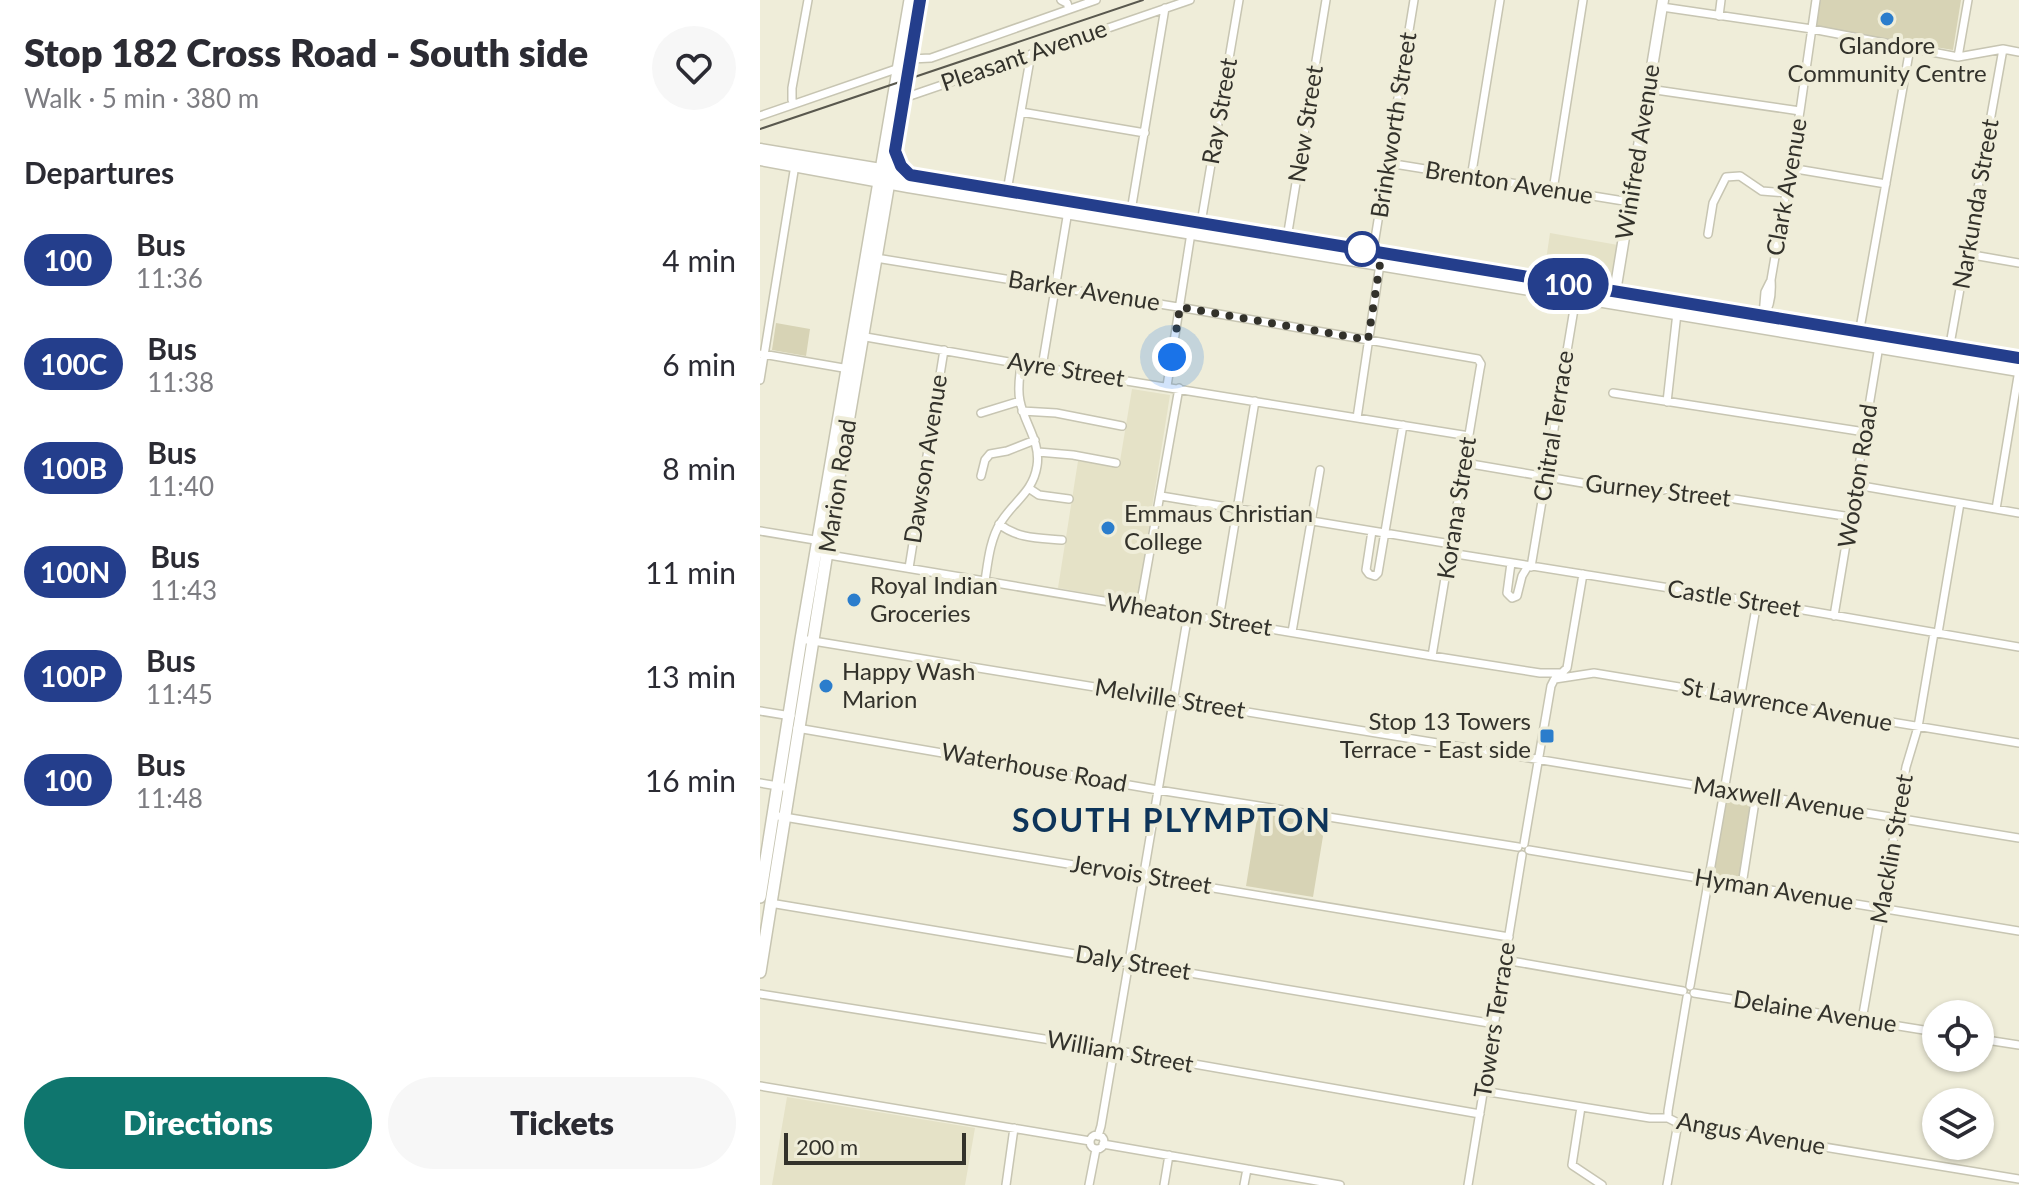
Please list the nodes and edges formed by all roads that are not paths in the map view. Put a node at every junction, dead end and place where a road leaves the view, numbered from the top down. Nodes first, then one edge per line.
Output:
1 (808, 0) edge
2 (910, 0) edge
3 (920, 0) edge
4 (1061, 0) edge
5 (1096, 0) edge
6 (1190, 0) edge
7 (1239, 0) edge
8 (1326, 0) edge
9 (1414, 0) edge
10 (1500, 0) edge
11 (1583, 0) edge
12 (1721, 0) edge
13 (1816, 0) edge
14 (1968, 0) edge
15 (1663, 3) edge
16 (1165, 8) junction
17 (1069, 9) junction
18 (1719, 16) junction
19 (1812, 29) junction
20 (1910, 48) junction
21 (2003, 49) junction
22 (2019, 52) edge
23 (1031, 54) junction
24 (1958, 57) junction
25 (911, 59) junction
26 (899, 68) junction
27 (1649, 89) junction
28 (904, 98) junction
29 (794, 104) junction
30 (1800, 111) junction
31 (1021, 112) junction
32 (760, 116) edge
33 (1145, 133) junction
34 (760, 150) edge
35 (889, 152) junction
36 (760, 159) edge
37 (796, 160) junction
38 (1388, 163) junction
39 (1790, 168) junction
40 (862, 173) junction
41 (885, 177) junction
42 (1471, 178) junction
43 (909, 181) junction
44 (1886, 184) junction
45 (1553, 190) junction
46 (1786, 193) junction
47 (1006, 196) junction
48 (881, 199) junction
49 (1630, 202) junction
50 (1069, 206) junction
51 (1130, 216) junction
52 (1201, 223) junction
53 (1191, 233) junction
54 (1708, 234) dead end
55 (1286, 242) junction
56 (1373, 251) junction
57 (1967, 254) junction
58 (876, 258) junction
59 (2019, 263) edge
60 (1380, 264) junction
61 (1432, 267) junction
62 (1055, 286) junction
63 (1576, 291) junction
64 (1614, 298) junction
65 (1180, 307) junction
66 (1677, 313) junction
67 (1763, 322) junction
68 (858, 335) junction
69 (1859, 338) junction
70 (1368, 340) junction
71 (1880, 342) junction
72 (944, 350) junction
73 (1949, 353) junction
74 (762, 354) edge
75 (2019, 358) edge
76 (1480, 361) joint
77 (1021, 364) junction
78 (1042, 367) junction
79 (852, 369) junction
80 (2019, 370) edge
81 (760, 380) edge
82 (1167, 386) junction
83 (1179, 388) junction
84 (1613, 393) dead end
85 (1020, 401) junction
86 (1255, 401) junction
87 (1667, 402) junction
88 (1022, 411) junction
89 (981, 413) dead end
90 (1357, 418) junction
91 (1403, 425) junction
92 (1122, 426) dead end
93 (1865, 432) junction
94 (1469, 436) junction
95 (1035, 440) junction
96 (1038, 452) junction
97 (1116, 463) dead end
98 (1465, 463) junction
99 (1320, 470) dead end
100 (981, 476) dead end
101 (1546, 477) junction
102 (1856, 485) junction
103 (1030, 489) junction
104 (1161, 496) junction
105 (1069, 499) dead end
106 (1960, 503) junction
107 (1236, 509) junction
108 (1996, 509) junction
109 (2019, 513) edge
110 (1851, 517) junction
111 (1311, 521) junction
112 (999, 524) junction
113 (760, 531) edge
114 (1372, 531) junction
115 (1384, 533) junction
116 (1062, 540) dead end
117 (1451, 544) junction
118 (823, 548) junction
119 (1450, 553) junction
120 (1511, 563) junction
121 (1530, 566) junction
122 (909, 568) junction
123 (1583, 574) junction
124 (985, 581) junction
125 (1757, 602) junction
126 (1140, 607) junction
127 (1188, 614) junction
128 (1834, 616) junction
129 (1219, 619) junction
130 (1292, 632) junction
131 (1936, 633) junction
132 (808, 640) junction
133 (2019, 647) edge
134 (1432, 656) junction
135 (1563, 673) junction
136 (1555, 679) junction
137 (1740, 698) junction
138 (1173, 699) junction
139 (760, 711) edge
140 (794, 722) junction
141 (1918, 727) junction
142 (2019, 743) edge
143 (1538, 760) junction
144 (760, 783) edge
145 (777, 786) junction
146 (790, 788) junction
147 (1158, 790) junction
148 (1725, 790) junction
149 (1756, 795) junction
150 (772, 815) junction
151 (785, 817) junction
152 (1898, 818) junction
153 (2019, 838) edge
154 (1524, 849) junction
155 (1143, 876) junction
156 (1710, 880) junction
157 (1742, 885) junction
158 (765, 900) edge
159 (1882, 908) junction
160 (764, 919) edge
161 (2019, 931) edge
162 (1509, 937) junction
163 (1505, 960) junction
164 (1129, 963) junction
165 (760, 972) edge
166 (1688, 992) junction
167 (760, 994) edge
168 (1862, 1020) junction
169 (1495, 1024) junction
170 (1922, 1030) edge
171 (1994, 1041) edge
172 (2019, 1045) edge
173 (1114, 1050) junction
174 (760, 1086) edge
175 (1483, 1091) junction
176 (1581, 1107) junction
177 (1480, 1114) junction
178 (1668, 1118) junction
179 (1678, 1123) junction
180 (1014, 1128) junction
181 (1097, 1140) junction
182 (1169, 1155) junction
183 (1247, 1169) junction
184 (2019, 1179) edge
185 (1319, 1183) edge
186 (1006, 1185) edge
187 (1089, 1185) edge
188 (1164, 1185) edge
189 (1244, 1185) edge
190 (1340, 1185) edge
191 (1468, 1185) edge
192 (1602, 1185) edge
193 (1667, 1185) edge

1 - 29 street
2 - 26 main road, Marion Road
3 - 25 main road, Marion Road
4 - 17 street
5 - 17 street
6 - 16 street, Pleasant Avenue
7 - 52 street, Ray Street
8 - 55 street, New Street
9 - 38 street, Brinkworth Street
10 - 42 street
11 - 45 street
12 - 18 street
13 - 19 street, Clark Avenue
14 - 24 street
15 - 18 street
15 - 27 street, Winifred Avenue
16 - 23 street, Pleasant Avenue
16 - 33 street
17 - 25 street
18 - 19 street
19 - 20 street
19 - 30 street, Clark Avenue
20 - 24 street
20 - 44 street
21 - 22 street
21 - 24 street
21 - 57 street, Narkunda Street
23 - 28 street, Pleasant Avenue
23 - 31 street
25 - 28 main road, Marion Road
26 - 29 street
26 - 35 main road, Marion Road
27 - 30 street
27 - 49 street, Winifred Avenue
28 - 35 main road, Marion Road
29 - 32 street
30 - 39 street, Clark Avenue
31 - 33 street
31 - 47 street
33 - 51 street
34 - 37 highway
35 - 40 main road
35 - 41 main road, Marion Road
35 - 43 main road
36 - 37 highway
37 - 40 highway
37 - 74 street
38 - 42 street, Brenton Avenue
38 - 56 street, Brinkworth Street
39 - 44 street
39 - 46 street, Clark Avenue
40 - 41 highway
40 - 48 main road
41 - 43 highway
41 - 48 main road, Marion Road
42 - 45 street, Brenton Avenue
43 - 47 highway
43 - 48 main road
44 - 69 street
45 - 49 street, Brenton Avenue
46 - 54 street
46 - 67 street, Clark Avenue
47 - 50 highway
48 - 58 main road, Marion Road
48 - 68 main road, Marion Road
49 - 64 street, Winifred Avenue
50 - 51 highway
50 - 62 street
51 - 52 highway
51 - 53 highway
52 - 55 highway
53 - 55 highway
53 - 65 street
55 - 56 highway
55 - 60 highway
56 - 61 highway
57 - 59 street
57 - 73 street, Narkunda Street
58 - 62 street, Barker Avenue
58 - 68 main road, Marion Road
60 - 61 highway
60 - 70 street
61 - 63 highway
62 - 65 street, Barker Avenue
62 - 78 street
63 - 64 highway
63 - 101 street, Chitral Terrace
64 - 66 highway
64 - 67 highway
65 - 70 street, Barker Avenue
65 - 82 street
66 - 67 highway
66 - 87 street
67 - 69 highway
68 - 72 street, Ayre Street
68 - 79 main road, Marion Road
69 - 71 highway
70 - 76 street, Barker Avenue
70 - 90 street
71 - 73 highway
71 - 93 street, Wooton Road
72 - 77 street, Ayre Street
72 - 122 street, Dawson Avenue
73 - 75 highway
73 - 80 highway
74 - 79 street
74 - 81 street
76 - 94 street, Korana Street
77 - 78 street, Ayre Street
77 - 85 street
78 - 82 street, Ayre Street
79 - 118 main road, Marion Road
80 - 108 street
82 - 83 street, Ayre Street
83 - 86 street, Ayre Street
83 - 104 street
84 - 87 street
85 - 88 street
85 - 89 street
86 - 90 street, Ayre Street
86 - 107 street
87 - 93 street
88 - 92 street
88 - 95 street
90 - 91 street, Ayre Street
91 - 94 street, Ayre Street
91 - 115 street
93 - 102 street, Wooton Road
94 - 98 street, Korana Street
95 - 96 street
95 - 100 street
96 - 97 street
96 - 103 street
98 - 101 street, Gurney Street
98 - 117 street, Korana Street
99 - 111 street
101 - 110 street, Gurney Street
101 - 121 street, Chitral Terrace
102 - 106 street
102 - 110 street, Wooton Road
103 - 105 street
103 - 112 street
104 - 107 street
104 - 126 street
106 - 108 street
106 - 131 street, Macklin Street
107 - 111 street
107 - 129 street
108 - 109 street
110 - 128 street, Wooton Road
111 - 114 street
111 - 130 street
112 - 116 street
112 - 124 street
113 - 118 street, Wheaton Street
114 - 115 street
114 - 115 street
115 - 117 street
117 - 119 street, Korana Street
118 - 122 street, Wheaton Street
118 - 132 main road, Marion Road
119 - 120 street, Castle Street
119 - 134 street, Korana Street
120 - 121 street, Castle Street
120 - 121 street
121 - 123 street, Castle Street
122 - 124 street, Wheaton Street
123 - 125 street, Castle Street
123 - 135 street
124 - 126 street, Wheaton Street
125 - 128 street, Castle Street
125 - 137 street
126 - 127 street, Wheaton Street
127 - 129 street, Wheaton Street
127 - 138 street
128 - 131 street, Castle Street
129 - 130 street, Wheaton Street
130 - 134 street, Wheaton Street
131 - 133 street, Castle Street
131 - 141 street, Macklin Street
132 - 138 street, Melville Street
132 - 140 main road, Marion Road
134 - 135 street, Wheaton Street
135 - 136 street
136 - 137 street, St Lawrence Avenue
136 - 143 street, Towers Terrace
137 - 141 street, St Lawrence Avenue
137 - 148 street
138 - 143 street, Melville Street
138 - 147 street
139 - 140 street, Waterhouse Road
140 - 145 main road, Marion Road
140 - 146 main road, Marion Road
140 - 147 street, Waterhouse Road
141 - 142 street, St Lawrence Avenue
141 - 152 street, Macklin Street
143 - 148 street, Maxwell Avenue
143 - 154 street, Towers Terrace
144 - 145 street
145 - 146 street
145 - 150 main road, Marion Road
146 - 151 main road, Marion Road
147 - 154 street, Waterhouse Road
147 - 155 street
148 - 149 street, Maxwell Avenue
148 - 156 street
149 - 152 street, Maxwell Avenue
149 - 157 street
150 - 151 street, Jervois Street
150 - 158 main road, Marion Road
151 - 155 street, Jervois Street
151 - 158 main road, Marion Road
152 - 153 street, Maxwell Avenue
152 - 159 street, Macklin Street
154 - 156 street, Hyman Avenue
154 - 162 street, Towers Terrace
155 - 162 street, Jervois Street
155 - 164 street
156 - 157 street, Hyman Avenue
156 - 166 street
157 - 159 street, Hyman Avenue
158 - 160 main road, Marion Road
158 - 164 street, Daly Street
159 - 161 street, Hyman Avenue
159 - 168 street, Macklin Street
160 - 165 main road, Marion Road
162 - 163 street, Towers Terrace
163 - 166 street, Delaine Avenue
163 - 169 street, Towers Terrace
164 - 169 street, Daly Street
164 - 173 street
166 - 168 street, Delaine Avenue
166 - 178 street
167 - 173 street, William Street
168 - 170 street, Delaine Avenue
169 - 175 street, Towers Terrace
171 - 172 street
173 - 177 street, William Street
173 - 181 street
174 - 180 street
175 - 176 street, Angus Avenue
175 - 177 street, Towers Terrace
176 - 178 street, Angus Avenue
176 - 192 street
177 - 191 street, Towers Terrace
178 - 179 street, Angus Avenue
179 - 184 street, Angus Avenue
179 - 193 street
180 - 181 street
180 - 186 street
181 - 182 street
181 - 187 street
182 - 183 street
182 - 188 street
183 - 185 street
183 - 189 street
185 - 190 street

